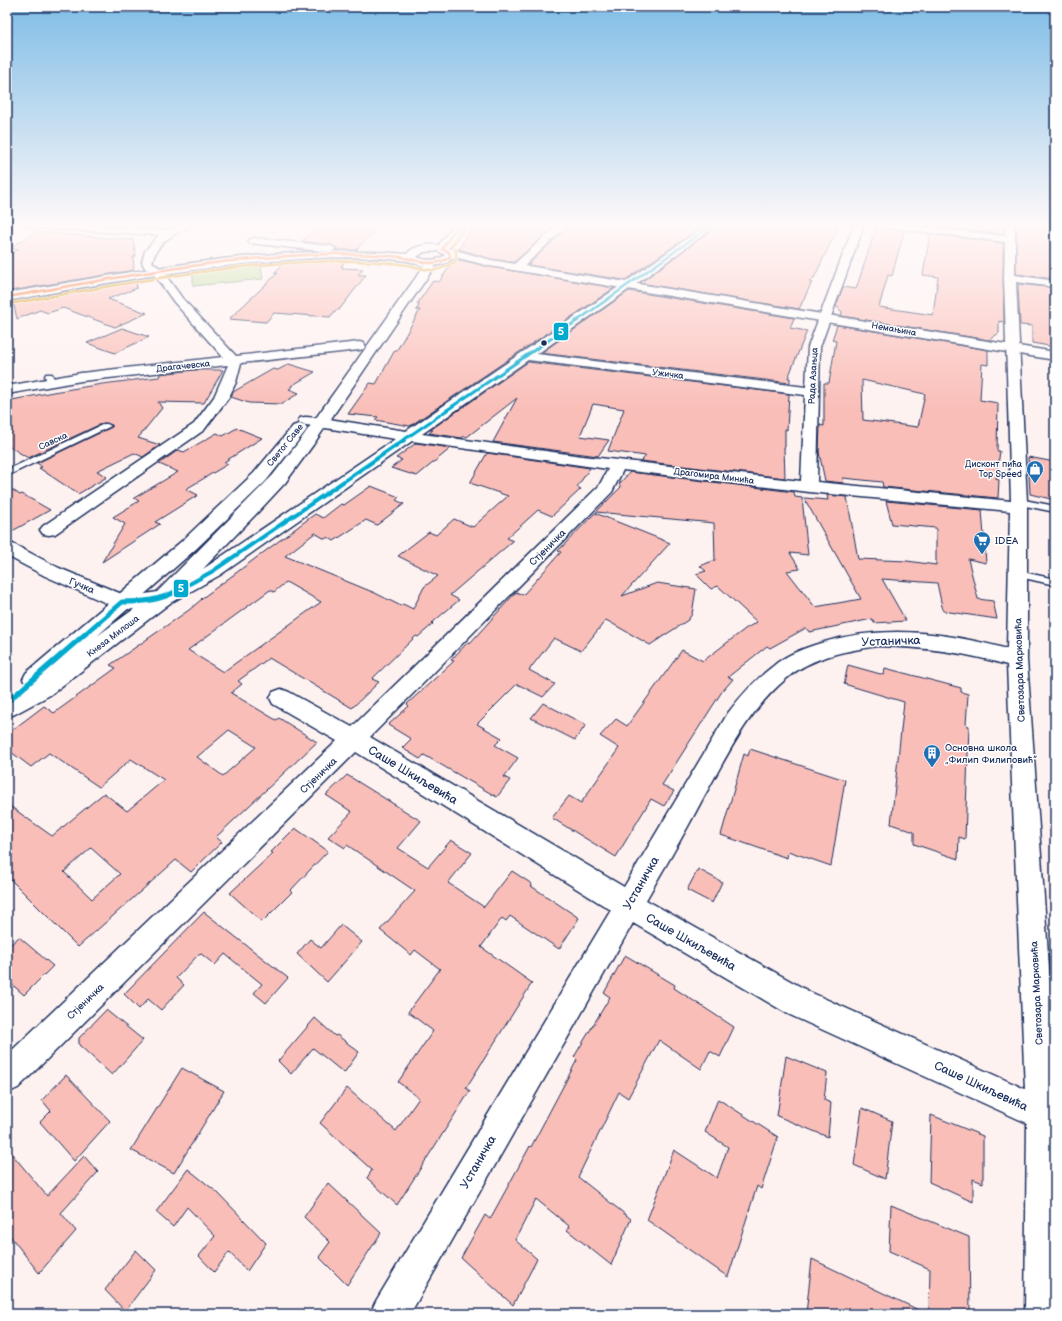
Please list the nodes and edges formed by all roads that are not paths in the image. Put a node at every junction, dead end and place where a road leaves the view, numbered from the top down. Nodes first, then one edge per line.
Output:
1 (30, 287) edge
2 (53, 287) edge
3 (171, 287) edge
4 (405, 287) edge
5 (410, 287) edge
6 (626, 287) edge
7 (631, 287) edge
8 (836, 287) edge
9 (1010, 287) edge
10 (7, 291) edge
11 (7, 297) edge
12 (824, 317) junction
13 (359, 346) junction
14 (1013, 349) junction
15 (525, 356) junction
16 (1055, 356) edge
17 (234, 360) junction
18 (7, 390) edge
19 (812, 392) junction
20 (305, 421) junction
21 (322, 422) junction
22 (107, 426) dead end
23 (409, 436) junction
24 (618, 464) junction
25 (7, 473) edge
26 (809, 487) junction
27 (1019, 505) junction
28 (1055, 509) edge
29 (49, 530) dead end
30 (7, 548) edge
31 (1018, 574) junction
32 (1055, 582) edge
33 (163, 598) junction
34 (122, 602) junction
35 (1017, 660) junction
36 (281, 698) dead end
37 (7, 702) edge
38 (7, 708) edge
39 (354, 739) junction
40 (628, 905) junction
41 (7, 1077) edge
42 (1049, 1117) edge
43 (389, 1314) edge
44 (1044, 1314) edge

1 - 10 street
2 - 11 street
3 - 17 street
4 - 13 street, Светог Саве
5 - 21 street, Светог Саве
6 - 15 street, Кнеза Милоша
7 - 12 street, Немањина
8 - 12 street, Рада Азањца
9 - 14 street, Светозара Марковића
12 - 14 street, Немањина
12 - 19 street, Рада Азањца
13 - 17 street, Драгачевска
13 - 20 street, Светог Саве
14 - 16 street, Немањина
14 - 27 street, Светозара Марковића
15 - 19 street, Ужичка
15 - 23 street, Кнеза Милоша
17 - 18 street, Драгачевска
17 - 29 street
19 - 26 street, Рада Азањца
20 - 21 street, Драгомира Минића
20 - 34 street, Светог Саве
21 - 23 street, Драгомира Минића
21 - 33 street, Светог Саве
22 - 25 lane, Савска
23 - 24 street, Драгомира Минића
23 - 33 street, Кнеза Милоша
24 - 26 street, Драгомира Минића
24 - 39 street, Стјеничка
26 - 27 street, Драгомира Минића
27 - 28 lane
27 - 31 street, Светозара Марковића
30 - 34 street, Гучка
31 - 32 lane
31 - 35 street, Светозара Марковића
33 - 34 street, Гучка
33 - 38 street, Кнеза Милоша
34 - 37 street, Кнеза Милоша
35 - 40 street, Устаничка
35 - 42 street, Светозара Марковића
36 - 39 street, Саше Шкиљевића
39 - 40 street, Саше Шкиљевића
39 - 41 street, Стјеничка
40 - 42 street, Саше Шкиљевића
40 - 43 street, Устаничка
42 - 44 street, Светозара Марковића

